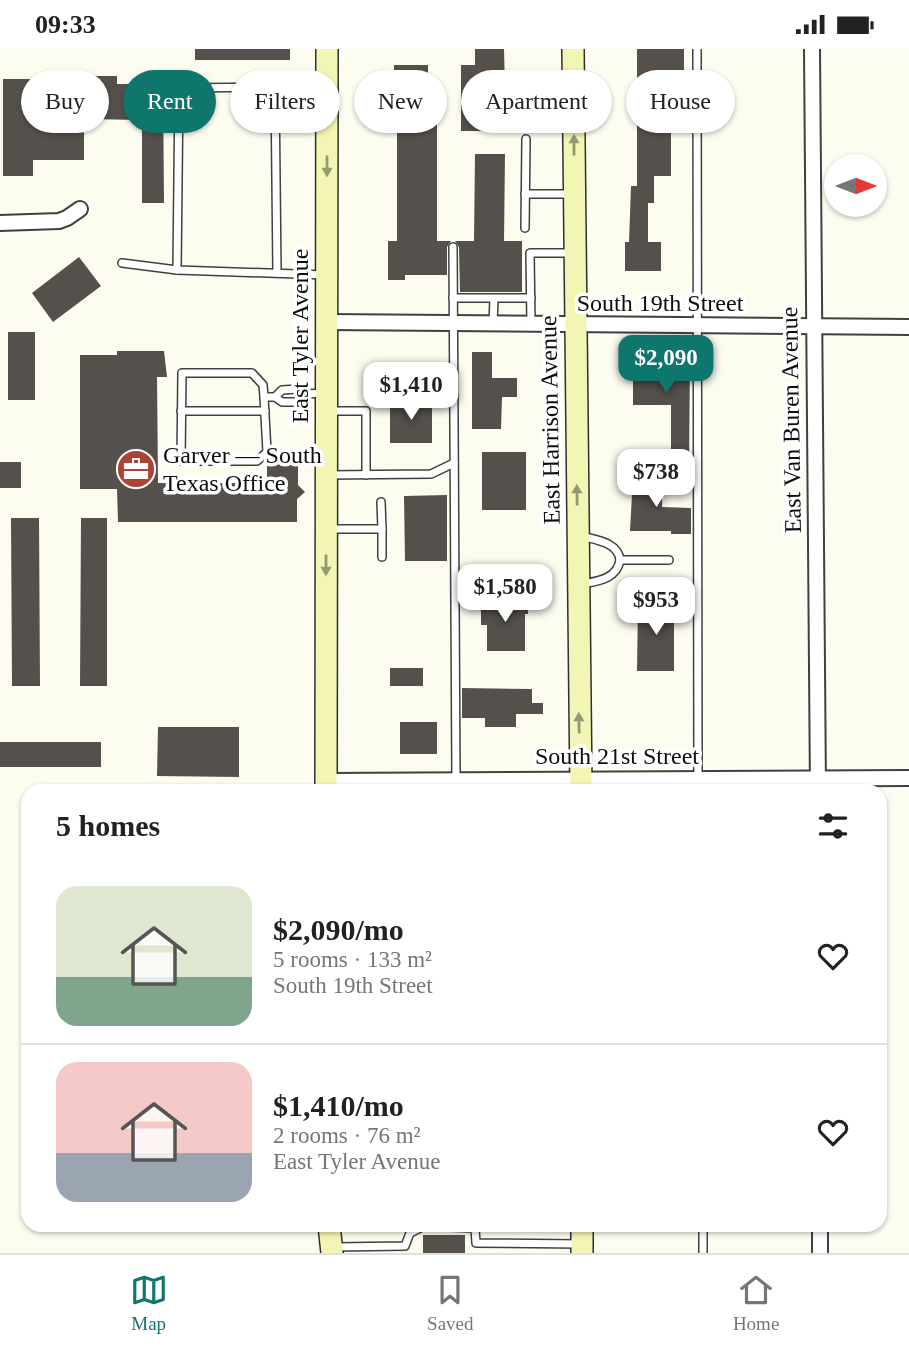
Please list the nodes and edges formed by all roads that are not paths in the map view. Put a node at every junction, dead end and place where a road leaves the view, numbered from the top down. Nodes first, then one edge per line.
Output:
1 (327, 49) edge
2 (573, 49) edge
3 (697, 49) edge
4 (812, 49) edge
5 (327, 70) edge
6 (573, 70) edge
7 (230, 87) edge
8 (276, 133) edge
9 (327, 133) edge
10 (574, 133) edge
11 (526, 139) dead end
12 (525, 194) junction
13 (574, 194) junction
14 (80, 209) dead end
15 (0, 223) edge
16 (525, 228) dead end
17 (453, 247) dead end
18 (574, 253) junction
19 (122, 263) dead end
20 (177, 270) junction
21 (277, 273) junction
22 (327, 275) junction
23 (453, 298) junction
24 (531, 298) junction
25 (494, 299) junction
26 (327, 322) junction
27 (453, 323) junction
28 (493, 324) junction
29 (531, 325) junction
30 (575, 325) junction
31 (696, 326) junction
32 (813, 327) junction
33 (909, 327) edge
34 (264, 397) junction
35 (275, 397) junction
36 (319, 399) junction
37 (181, 411) junction
38 (265, 411) junction
39 (454, 463) junction
40 (326, 475) junction
41 (366, 475) junction
42 (381, 502) dead end
43 (326, 529) junction
44 (382, 529) junction
45 (577, 535) junction
46 (382, 557) dead end
47 (620, 560) junction
48 (669, 560) dead end
49 (578, 585) junction
50 (909, 778) edge
51 (456, 780) junction
52 (326, 784) edge
53 (428, 784) edge
54 (555, 784) edge
55 (580, 784) edge
56 (698, 784) edge
57 (818, 784) edge
58 (831, 784) edge
59 (330, 1232) edge
60 (412, 1232) edge
61 (475, 1232) edge
62 (703, 1232) edge
63 (820, 1232) edge
64 (582, 1241) edge
65 (331, 1250) edge
66 (703, 1253) edge
67 (820, 1253) edge

1 - 5 main road, East Tyler Avenue
2 - 6 main road, East Harrison Avenue
3 - 31 lane
4 - 32 street, East Van Buren Avenue
7 - 20 lane
8 - 21 lane
9 -> 22 main road, East Tyler Avenue
13 -> 10 main road, East Harrison Avenue
11 - 12 lane
12 - 13 lane
12 - 16 lane
13 - 18 main road, East Harrison Avenue
14 - 15 street
17 - 23 lane
18 - 24 lane
18 - 30 main road, East Harrison Avenue
19 - 20 lane
20 - 21 lane
21 - 22 lane
22 - 26 main road, East Tyler Avenue
23 - 25 lane
23 - 27 lane
24 - 25 lane
24 - 29 lane
25 - 28 lane
26 - 27 street, South 19th Street
26 - 36 main road, East Tyler Avenue
27 - 28 street, South 19th Street
27 - 39 lane
28 - 29 street, South 19th Street
29 - 30 street, South 19th Street
30 - 31 street, South 19th Street
45 -> 30 main road, East Harrison Avenue
31 - 32 street, South 19th Street
31 - 56 lane
32 - 33 street, South 19th Street
32 - 57 street, East Van Buren Avenue
34 - 35 lane
34 - 37 lane
34 - 38 lane
35 - 36 lane
35 - 36 lane
36 - 40 main road, East Tyler Avenue
36 - 41 lane
37 - 38 lane
37 - 38 lane
39 - 41 lane
39 - 51 lane
40 - 41 lane
40 - 43 main road, East Tyler Avenue
42 - 44 lane
43 - 44 lane
43 -> 52 main road, East Tyler Avenue
44 - 46 lane
45 - 47 lane
45 - 49 main road, East Harrison Avenue
47 - 48 lane
47 - 49 lane
55 -> 49 main road, East Harrison Avenue
50 - 58 street, South 21st Street
51 - 53 street, South 21st Street
51 - 54 street, South 21st Street
59 - 65 main road
60 - 65 lane
61 - 64 lane
62 - 66 lane
63 - 67 street

